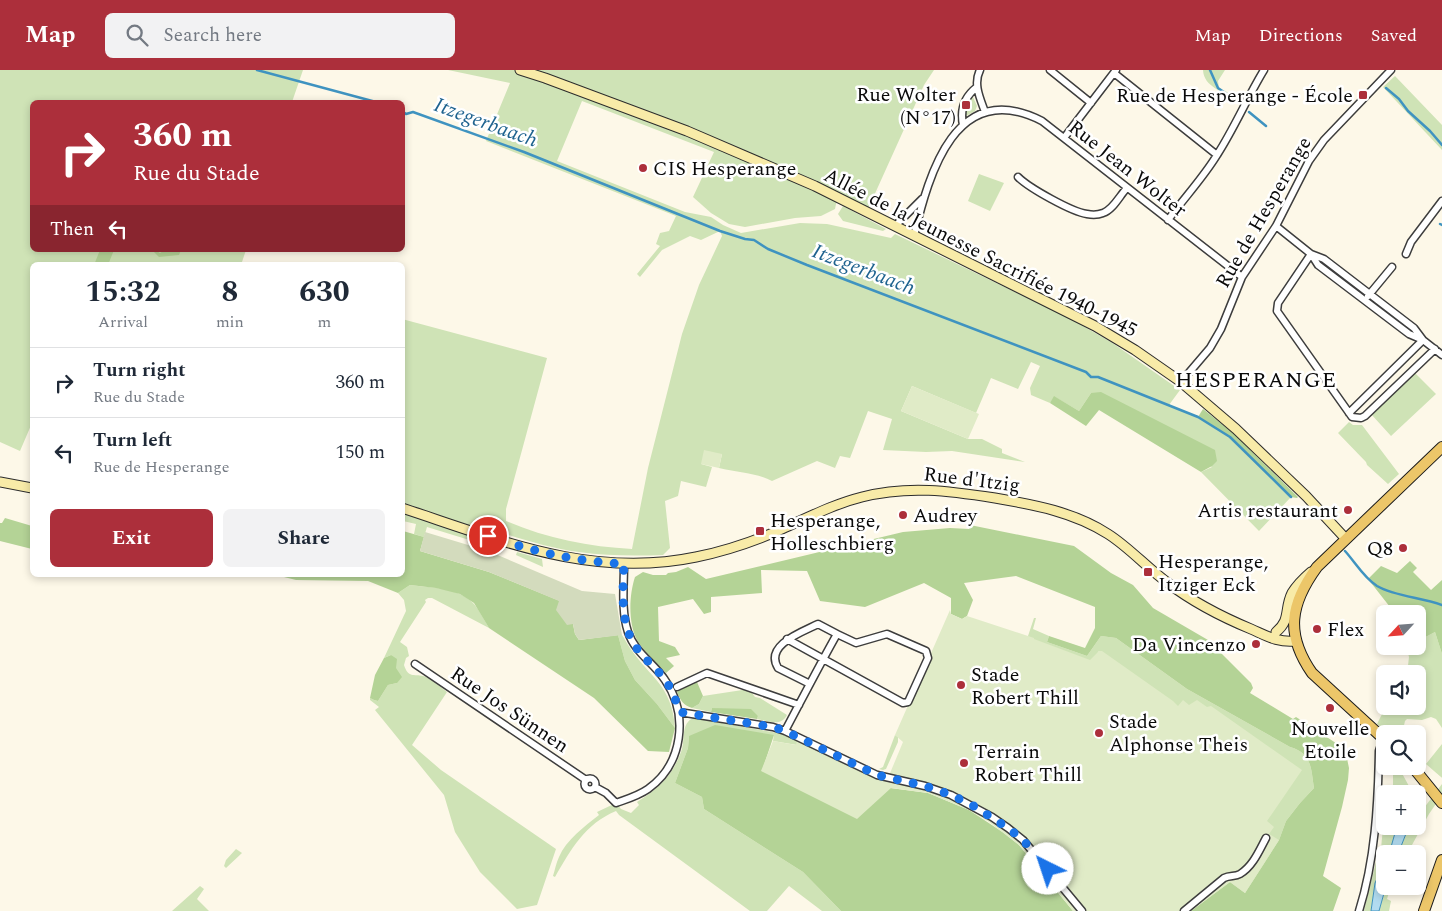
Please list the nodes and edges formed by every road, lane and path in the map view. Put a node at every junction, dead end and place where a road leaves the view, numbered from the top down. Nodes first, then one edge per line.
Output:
1 (520, 70) edge
2 (980, 70) edge
3 (1050, 70) edge
4 (1264, 70) edge
5 (1391, 70) edge
6 (1115, 72) edge
7 (977, 87) junction
8 (1090, 103) junction
9 (984, 112) junction
10 (963, 125) junction
11 (1064, 138) junction
12 (1217, 155) junction
13 (1018, 177) dead end
14 (1127, 188) junction
15 (923, 198) junction
16 (1442, 201) edge
17 (1168, 220) junction
18 (895, 226) junction
19 (1276, 226) junction
20 (914, 236) junction
21 (1311, 254) junction
22 (1406, 254) dead end
23 (1392, 266) dead end
24 (1242, 277) junction
25 (1370, 294) junction
26 (1364, 301) junction
27 (1423, 340) junction
28 (1435, 349) junction
29 (1442, 355) edge
30 (1181, 382) junction
31 (1349, 413) junction
32 (1442, 447) edge
33 (0, 482) edge
34 (30, 488) edge
35 (405, 509) edge
36 (1346, 538) junction
37 (624, 564) junction
38 (1317, 567) junction
39 (1294, 630) junction
40 (1276, 632) junction
41 (837, 634) junction
42 (1262, 634) junction
43 (787, 639) junction
44 (1296, 641) junction
45 (823, 659) junction
46 (415, 664) dead end
47 (810, 684) junction
48 (677, 687) dead end
49 (799, 705) junction
50 (679, 712) junction
51 (785, 731) junction
52 (1376, 732) edge
53 (1378, 775) edge
54 (1419, 775) edge
55 (1441, 801) edge
56 (1266, 838) dead end
57 (1442, 860) edge
58 (1082, 911) edge
59 (1184, 911) edge
60 (1359, 911) edge
61 (1424, 911) edge

1 - 18 main road, Allée de la Jeunesse Sacrifiée 1940-1945
2 - 7 street
3 - 8 street
4 - 12 street
5 - 19 street, Rue de Hesperange
6 - 8 street
6 - 12 street
7 - 9 street
7 - 10 street
8 - 11 street
9 - 10 street, Rue Jean Wolter
9 - 11 street, Rue Jean Wolter
10 - 15 street, Rue Jean Wolter
11 - 14 street, Rue Jean Wolter
12 - 17 street
13 - 14 street
14 - 17 street, Rue Jean Wolter
15 - 18 street, Rue Jean Wolter
15 - 20 street, Rue Jean Wolter
16 - 22 street
17 - 24 street, Rue Jean Wolter
18 - 20 main road, Allée de la Jeunesse Sacrifiée 1940-1945
19 - 21 street
19 - 24 street, Rue de Hesperange
20 - 30 main road, Allée de la Jeunesse Sacrifiée 1940-1945
21 - 25 street
21 - 26 street
21 - 31 street
23 - 25 street
24 - 30 street, Rue de Hesperange
25 - 26 street
25 - 27 street
26 - 27 street
27 - 28 street
27 - 31 street
28 - 29 street
28 - 31 street
30 - 36 main road, Allée de la Jeunesse Sacrifiée 1940-1945
32 - 36 main road
33 - 34 main road
35 - 37 main road
36 - 38 main road
37 - 42 main road, Rue d'Itzig
37 - 50 street
38 - 39 main road
38 - 40 main road
39 - 40 main road
39 - 44 main road
40 - 42 main road
41 - 43 street
41 - 45 street
41 - 45 street
42 - 44 main road, Rue d'Itzig
43 - 45 street
43 - 47 street
44 - 52 main road
45 - 47 street
46 - 50 street, Rue Jos Sünnen
47 - 49 street
48 - 49 street
49 - 51 street
50 - 51 street
51 - 58 street
53 - 60 street
54 - 55 main road
56 - 59 street
57 - 61 main road

